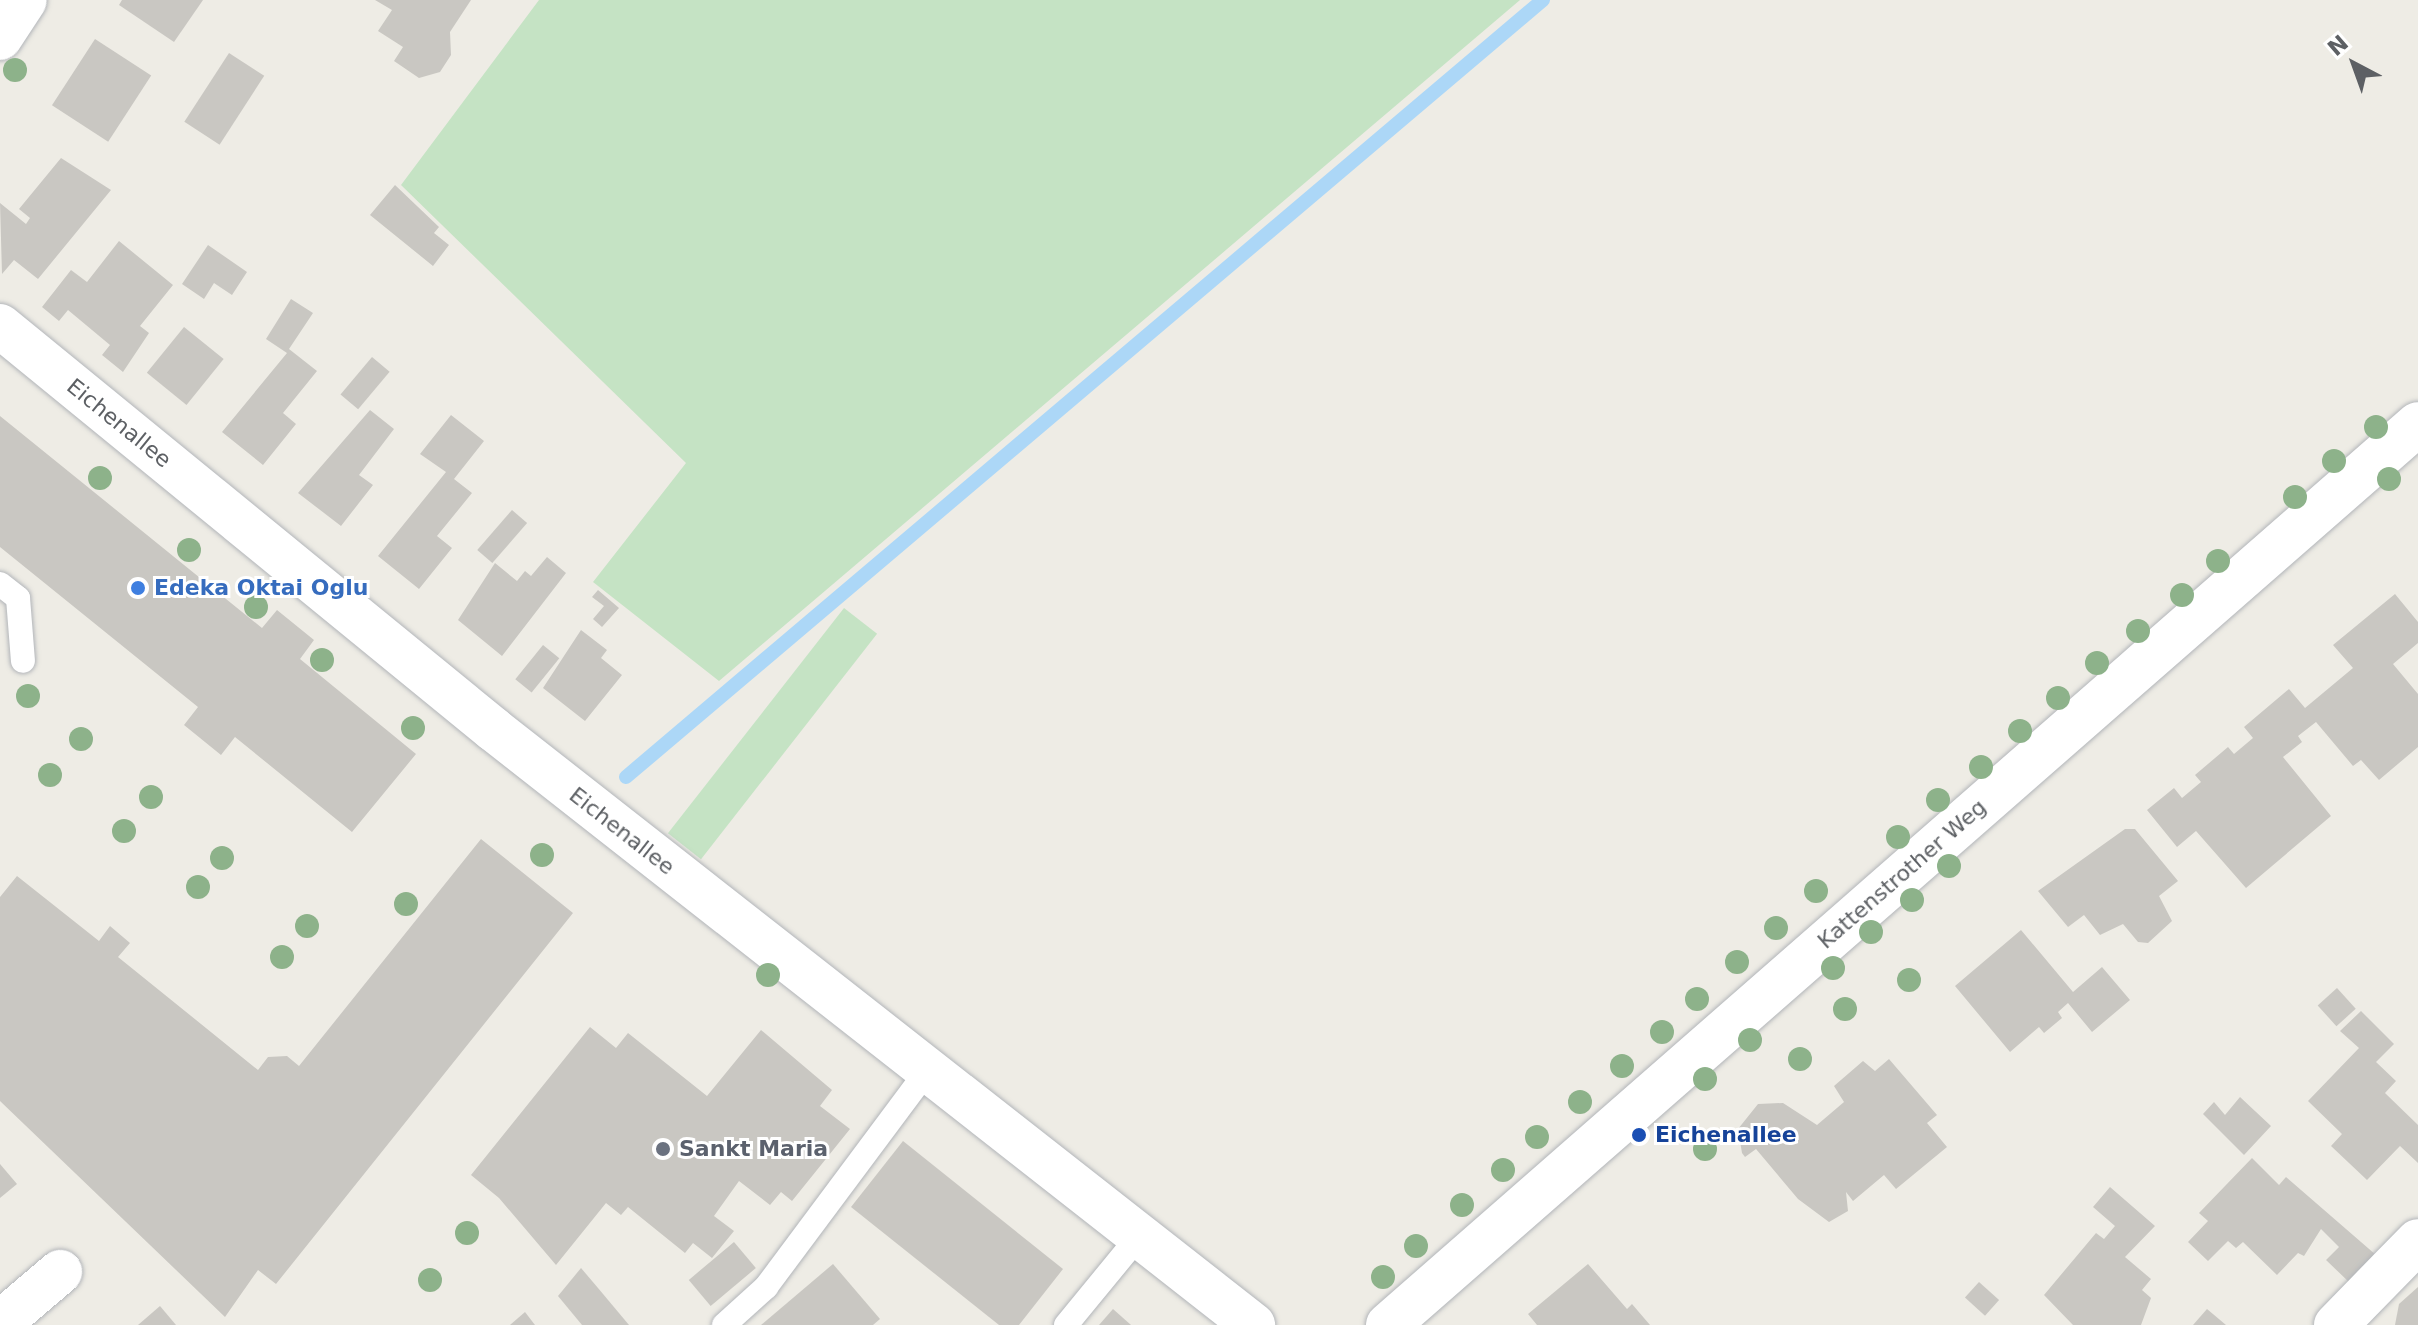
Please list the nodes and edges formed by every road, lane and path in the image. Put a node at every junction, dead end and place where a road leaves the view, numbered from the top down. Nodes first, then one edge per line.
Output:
1 (25, 0) edge
2 (0, 38) edge
3 (0, 326) edge
4 (2418, 424) edge
5 (0, 584) edge
6 (23, 661) dead end
7 (928, 1070) junction
8 (1139, 1236) junction
9 (2418, 1241) edge
10 (60, 1272) dead end
11 (0, 1323) edge
12 (724, 1325) edge
13 (1066, 1325) edge
14 (1253, 1325) edge
15 (1388, 1325) edge
16 (2336, 1325) edge

1 - 2 street
3 - 7 street, Eichenallee
4 - 15 street, Kattenstrother Weg
5 - 6 lane
7 - 8 street, Eichenallee
7 - 12 lane
8 - 13 lane
8 - 14 street, Eichenallee
9 - 16 street
10 - 11 street

